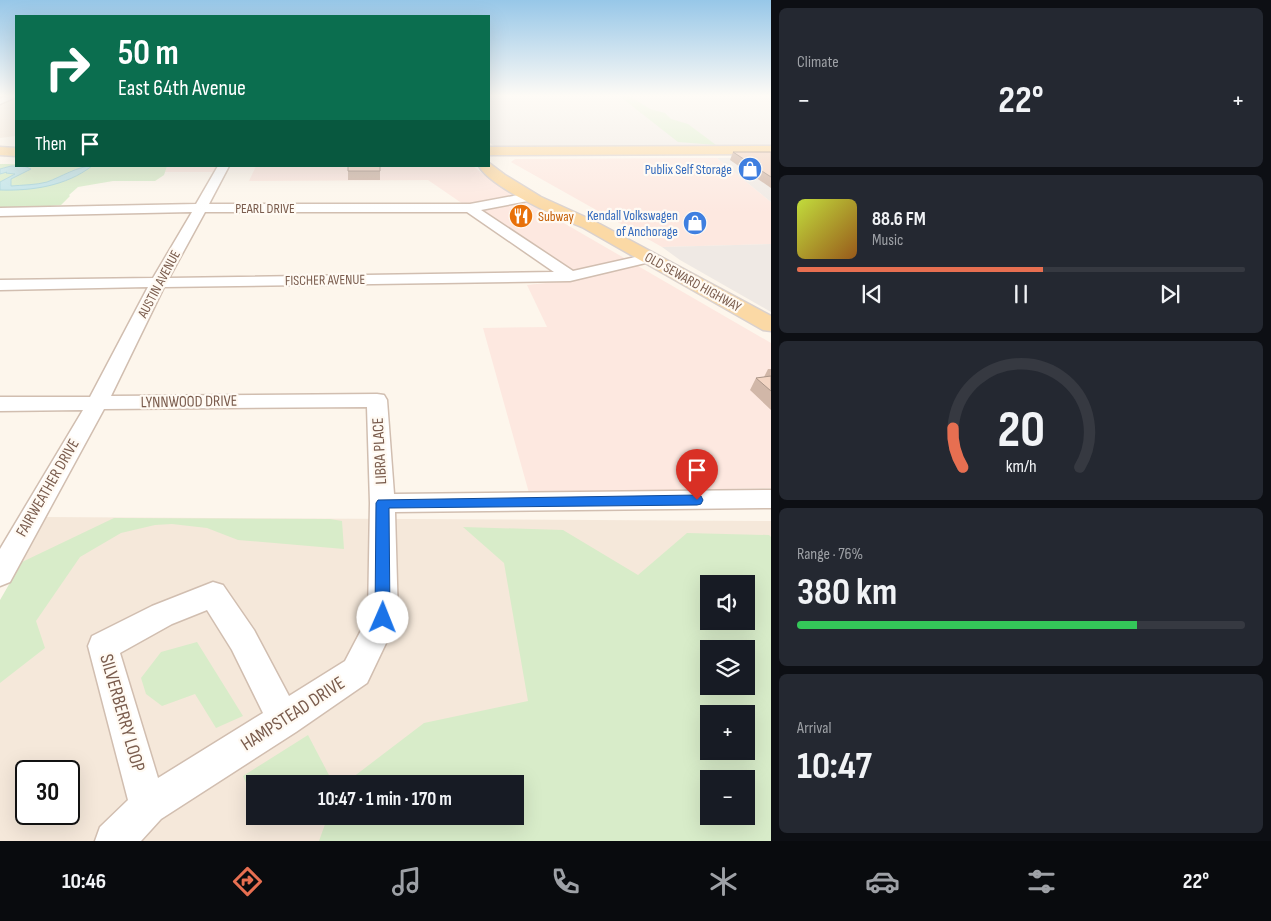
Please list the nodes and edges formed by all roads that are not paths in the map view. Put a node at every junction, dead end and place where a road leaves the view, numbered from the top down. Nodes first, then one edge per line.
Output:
1 (771, 150) edge
2 (0, 151) edge
3 (490, 151) edge
4 (733, 151) junction
5 (15, 152) edge
6 (490, 155) edge
7 (0, 156) edge
8 (15, 156) edge
9 (490, 161) edge
10 (223, 167) edge
11 (486, 167) edge
12 (528, 198) junction
13 (202, 208) junction
14 (470, 208) junction
15 (0, 212) edge
16 (588, 224) junction
17 (649, 258) junction
18 (570, 276) junction
19 (158, 283) junction
20 (0, 284) edge
21 (771, 325) edge
22 (377, 400) joint
23 (97, 403) junction
24 (0, 404) edge
25 (771, 499) edge
26 (382, 503) junction
27 (0, 574) edge
28 (284, 720) junction
29 (148, 806) junction
30 (114, 841) edge

1 - 4 main road
2 - 5 main road
3 - 4 main road
4 - 6 main road
7 - 8 main road
9 - 16 main road, OLD SEWARD HIGHWAY
10 - 13 street, AUSTIN AVENUE
11 - 12 main road, OLD SEWARD HIGHWAY
12 - 14 street, PEARL DRIVE
12 - 16 main road, OLD SEWARD HIGHWAY
13 - 14 street, PEARL DRIVE
13 - 15 street, PEARL DRIVE
13 - 19 street, AUSTIN AVENUE
14 - 18 street
16 - 17 main road, OLD SEWARD HIGHWAY
17 - 18 street, FISCHER AVENUE
17 - 21 main road, OLD SEWARD HIGHWAY
18 - 19 street, FISCHER AVENUE
19 - 20 street, FISCHER AVENUE
19 - 23 street, AUSTIN AVENUE
22 - 23 street, LYNNWOOD DRIVE
22 - 26 street, LIBRA PLACE
23 - 24 street, LYNNWOOD DRIVE
23 - 27 street, FAIRWEATHER DRIVE
25 - 26 street
26 - 28 street, HAMPSTEAD DRIVE
28 - 29 street, HAMPSTEAD DRIVE
28 - 29 street, SILVERBERRY LOOP
29 - 30 street, HAMPSTEAD DRIVE

